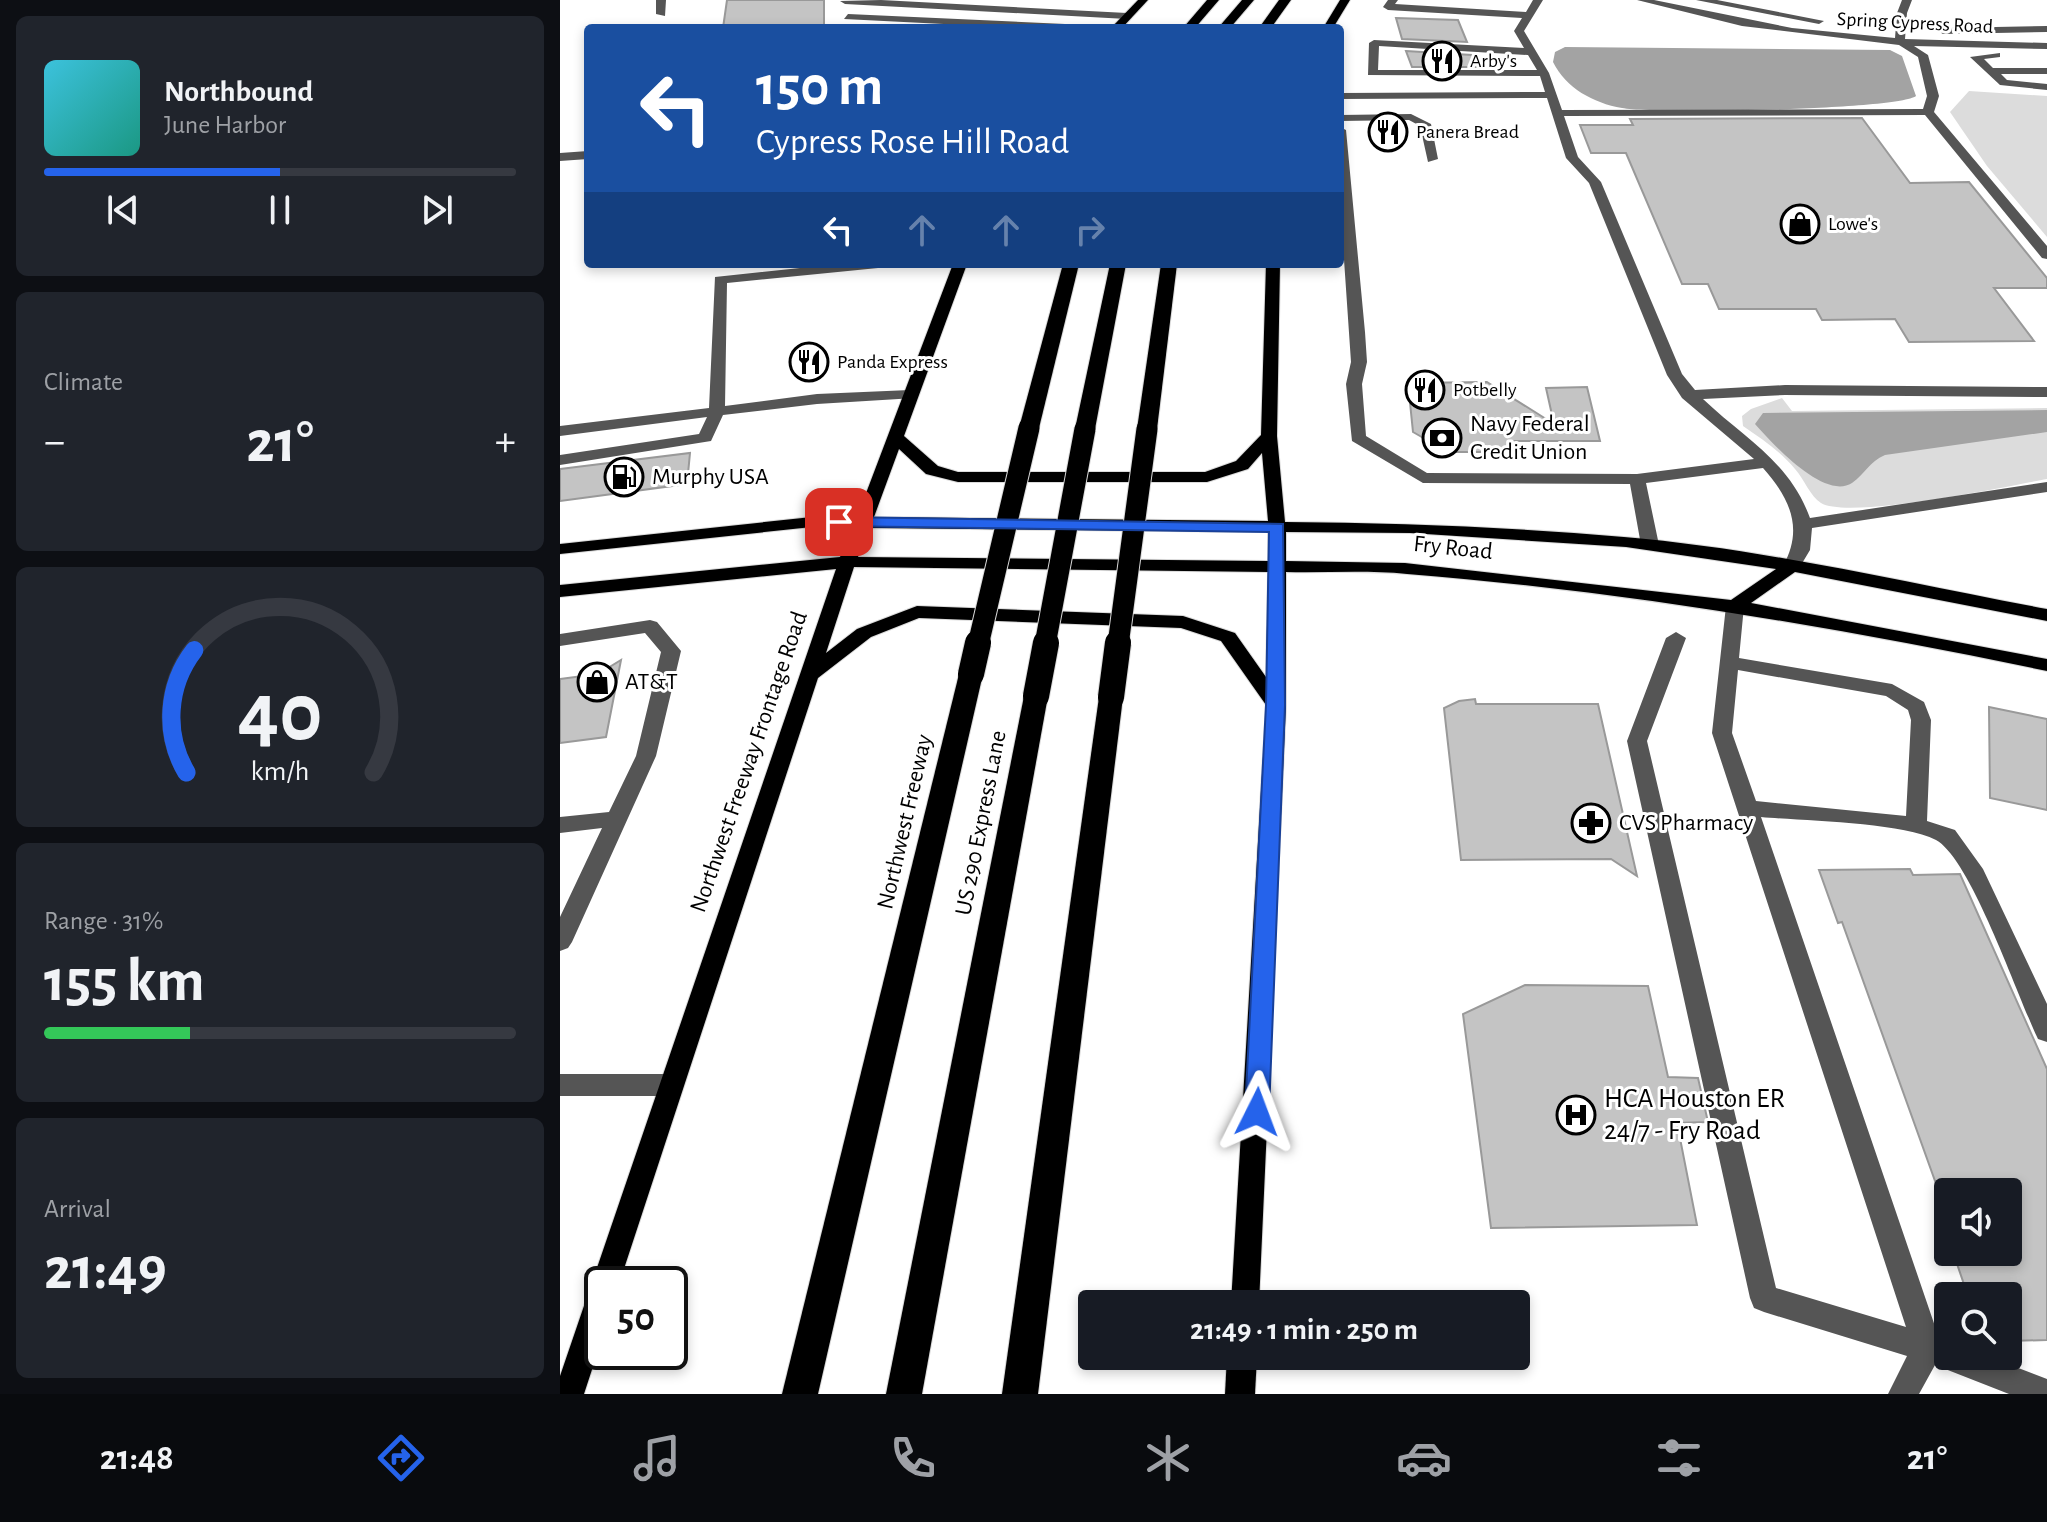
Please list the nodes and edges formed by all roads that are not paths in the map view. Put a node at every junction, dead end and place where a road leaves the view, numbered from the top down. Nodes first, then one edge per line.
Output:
1 (661, 0) edge
2 (993, 0) edge
3 (1090, 0) edge
4 (1143, 0) edge
5 (1213, 0) edge
6 (1248, 0) edge
7 (1285, 0) edge
8 (1345, 0) edge
9 (1393, 0) edge
10 (1642, 0) edge
11 (1701, 0) edge
12 (1907, 0) edge
13 (846, 1) edge
14 (1532, 4) edge
15 (984, 9) junction
16 (661, 14) dead end
17 (1076, 14) junction
18 (1127, 16) junction
19 (848, 22) edge
20 (920, 24) edge
21 (1067, 24) edge
22 (1120, 24) edge
23 (1192, 24) edge
24 (1227, 24) edge
25 (1268, 24) edge
26 (1330, 24) edge
27 (1852, 25) dead end
28 (1887, 27) dead end
29 (1904, 29) junction
30 (2047, 29) edge
31 (1936, 31) dead end
32 (1900, 42) junction
33 (1996, 46) junction
34 (2047, 46) edge
35 (1531, 52) junction
36 (2047, 54) edge
37 (2006, 55) junction
38 (1991, 71) junction
39 (2047, 71) edge
40 (1544, 73) junction
41 (2047, 87) edge
42 (1553, 95) junction
43 (1344, 96) edge
44 (1928, 112) junction
45 (1557, 113) junction
46 (1344, 118) edge
47 (584, 155) edge
48 (560, 157) edge
49 (1432, 159) dead end
50 (1344, 175) edge
51 (2047, 255) edge
52 (838, 268) edge
53 (958, 268) edge
54 (1070, 268) edge
55 (1117, 268) edge
56 (1168, 268) edge
57 (1273, 268) edge
58 (2047, 392) edge
59 (910, 395) junction
60 (1687, 395) junction
61 (717, 412) junction
62 (560, 431) edge
63 (1269, 436) junction
64 (895, 437) junction
65 (560, 460) edge
66 (1769, 462) junction
67 (1637, 479) junction
68 (2047, 487) edge
69 (865, 522) junction
70 (1804, 524) junction
71 (1277, 528) junction
72 (1650, 545) junction
73 (560, 549) edge
74 (847, 562) junction
75 (1277, 564) junction
76 (1792, 566) junction
77 (560, 591) edge
78 (1735, 606) junction
79 (2047, 615) edge
80 (1676, 638) dead end
81 (560, 640) edge
82 (1729, 662) junction
83 (2047, 665) edge
84 (813, 673) junction
85 (1276, 705) junction
86 (1747, 808) junction
87 (617, 819) junction
88 (560, 825) edge
89 (1916, 827) junction
90 (560, 942) edge
91 (2047, 1032) edge
92 (560, 1085) edge
93 (669, 1085) junction
94 (611, 1266) edge
95 (1246, 1290) edge
96 (584, 1339) edge
97 (1928, 1348) junction
98 (1241, 1370) edge
99 (569, 1377) edge
100 (800, 1394) edge
101 (904, 1394) edge
102 (1020, 1394) edge
103 (1240, 1394) edge
104 (1903, 1394) edge
105 (2047, 1394) edge

1 - 16 street
2 - 15 street
3 - 17 street
4 - 18 main road
5 - 23 highway
6 - 24 highway
7 - 25 highway
8 - 26 main road
9 - 14 street
10 - 32 street, Spring Cypress Road
11 - 27 street, Spring Cypress Road
12 - 29 street
13 - 15 street
13 - 19 street
14 - 35 street
15 - 17 street
17 - 18 street
17 - 21 street
18 - 22 main road
19 - 20 street
28 - 29 street, Spring Cypress Road
29 - 32 street
30 - 31 street, Spring Cypress Road
32 - 33 street, Spring Cypress Road
32 - 44 street
33 - 34 street, Spring Cypress Road
33 - 37 street
35 - 40 street
35 - 40 street
36 - 37 street
37 - 38 street
38 - 39 street
38 - 41 street
40 - 42 street
42 - 43 street
42 - 45 street
44 - 45 street
44 - 51 street
45 - 60 street
46 - 49 street
47 - 48 street
50 - 67 street
52 - 61 street
53 - 59 main road, Northwest Freeway Frontage Road
54 - 100 highway, Northwest Freeway, bridge
55 - 101 highway, US 290 Express Lane, bridge
56 - 102 highway, bridge
57 - 63 main road
58 - 60 street
59 - 61 street
59 - 64 main road, Northwest Freeway Frontage Road
60 - 66 street
61 - 62 street
61 - 65 street
63 - 64 main road
63 - 71 main road
64 - 69 main road, Northwest Freeway Frontage Road
66 - 67 street
66 - 70 street
67 - 72 street
68 - 70 street
69 - 71 main road, Fry Road
69 - 73 main road, Fry Road
69 - 74 main road, Northwest Freeway Frontage Road
70 - 76 street
71 - 72 main road, Fry Road
71 - 75 main road
72 - 76 main road, Fry Road
74 - 75 main road, Fry Road
74 - 77 main road, Fry Road
74 - 84 main road, Northwest Freeway Frontage Road
75 - 78 main road, Fry Road
75 - 85 main road
76 - 78 main road
76 - 79 main road, Fry Road
78 - 82 street
78 - 83 main road, Fry Road
80 - 97 street
81 - 87 street
82 - 86 street
82 - 89 street
84 - 85 main road
84 - 93 main road, Northwest Freeway Frontage Road
85 - 95 main road
86 - 89 street
86 - 97 street
87 - 88 street
87 - 90 street
89 - 91 street
92 - 93 street
93 - 94 main road, Northwest Freeway Frontage Road
96 - 99 main road
97 - 104 street
97 - 105 street
98 - 103 main road

